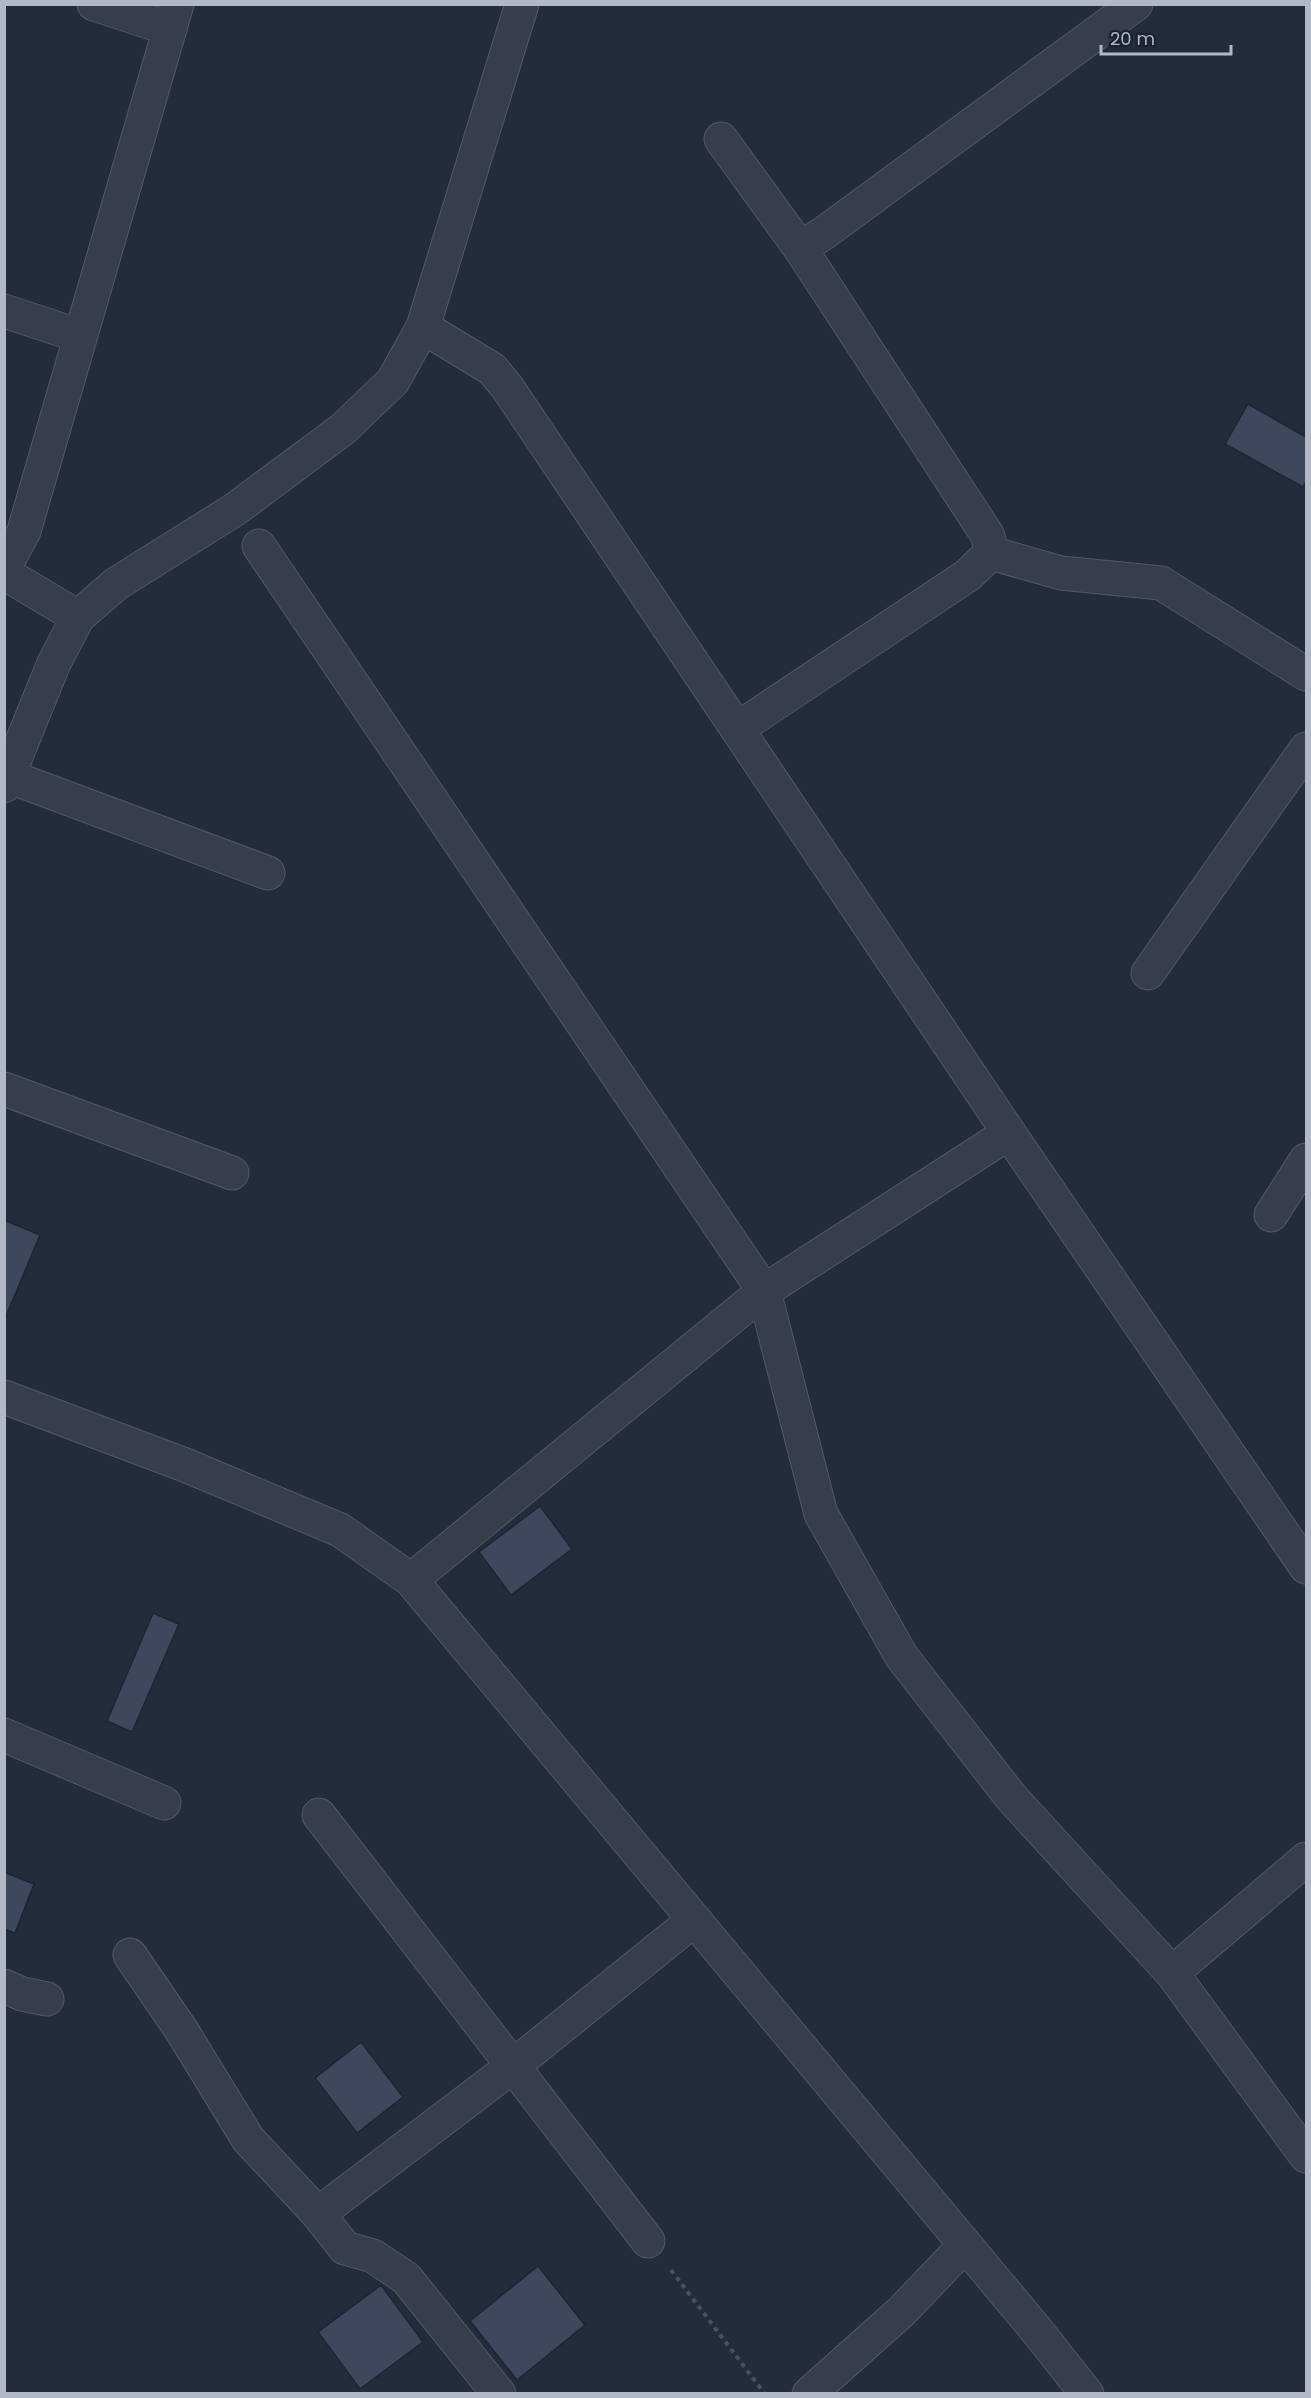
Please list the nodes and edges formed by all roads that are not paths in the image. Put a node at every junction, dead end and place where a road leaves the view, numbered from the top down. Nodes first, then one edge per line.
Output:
1 (94, 4) edge
2 (522, 4) edge
3 (1136, 4) edge
4 (173, 17) edge
5 (721, 139) dead end
6 (800, 248) junction
7 (4, 311) edge
8 (423, 327) junction
9 (80, 336) junction
10 (259, 546) dead end
11 (991, 554) junction
12 (4, 568) edge
13 (4, 573) edge
14 (78, 617) junction
15 (1306, 674) edge
16 (737, 729) junction
17 (1306, 748) edge
18 (6, 781) edge
19 (268, 873) dead end
20 (1148, 973) dead end
21 (4, 1089) edge
22 (1009, 1133) junction
23 (1306, 1160) edge
24 (232, 1173) dead end
25 (1271, 1215) dead end
26 (764, 1291) junction
27 (4, 1396) edge
28 (1303, 1554) edge
29 (411, 1580) junction
30 (4, 1735) edge
31 (164, 1803) dead end
32 (319, 1815) dead end
33 (1306, 1859) edge
34 (694, 1920) junction
35 (130, 1955) dead end
36 (1172, 1973) junction
37 (4, 1986) edge
38 (47, 1999) dead end
39 (513, 2066) junction
40 (1306, 2156) edge
41 (318, 2214) junction
42 (648, 2241) road end
43 (965, 2245) junction
44 (500, 2394) edge
45 (809, 2394) edge
46 (1087, 2394) edge

1 - 4 street
2 - 8 street
3 - 6 street
4 - 9 street
5 - 6 street
6 - 11 street
7 - 9 street
8 - 14 street
8 - 16 street
9 - 12 street
10 - 26 street
11 - 15 street
11 - 16 street
13 - 14 street
14 - 18 street
16 - 22 street
17 - 20 street
18 - 19 street
21 - 24 street
22 - 26 street
22 - 28 street
23 - 25 street
26 - 29 street
26 - 36 street
27 - 29 street
29 - 34 street
30 - 31 street
32 - 39 street
33 - 36 street
34 - 39 street
34 - 43 street
35 - 41 street
36 - 40 street
37 - 38 street
39 - 41 street
39 - 42 street
41 - 44 street
43 - 45 street
43 - 46 street

